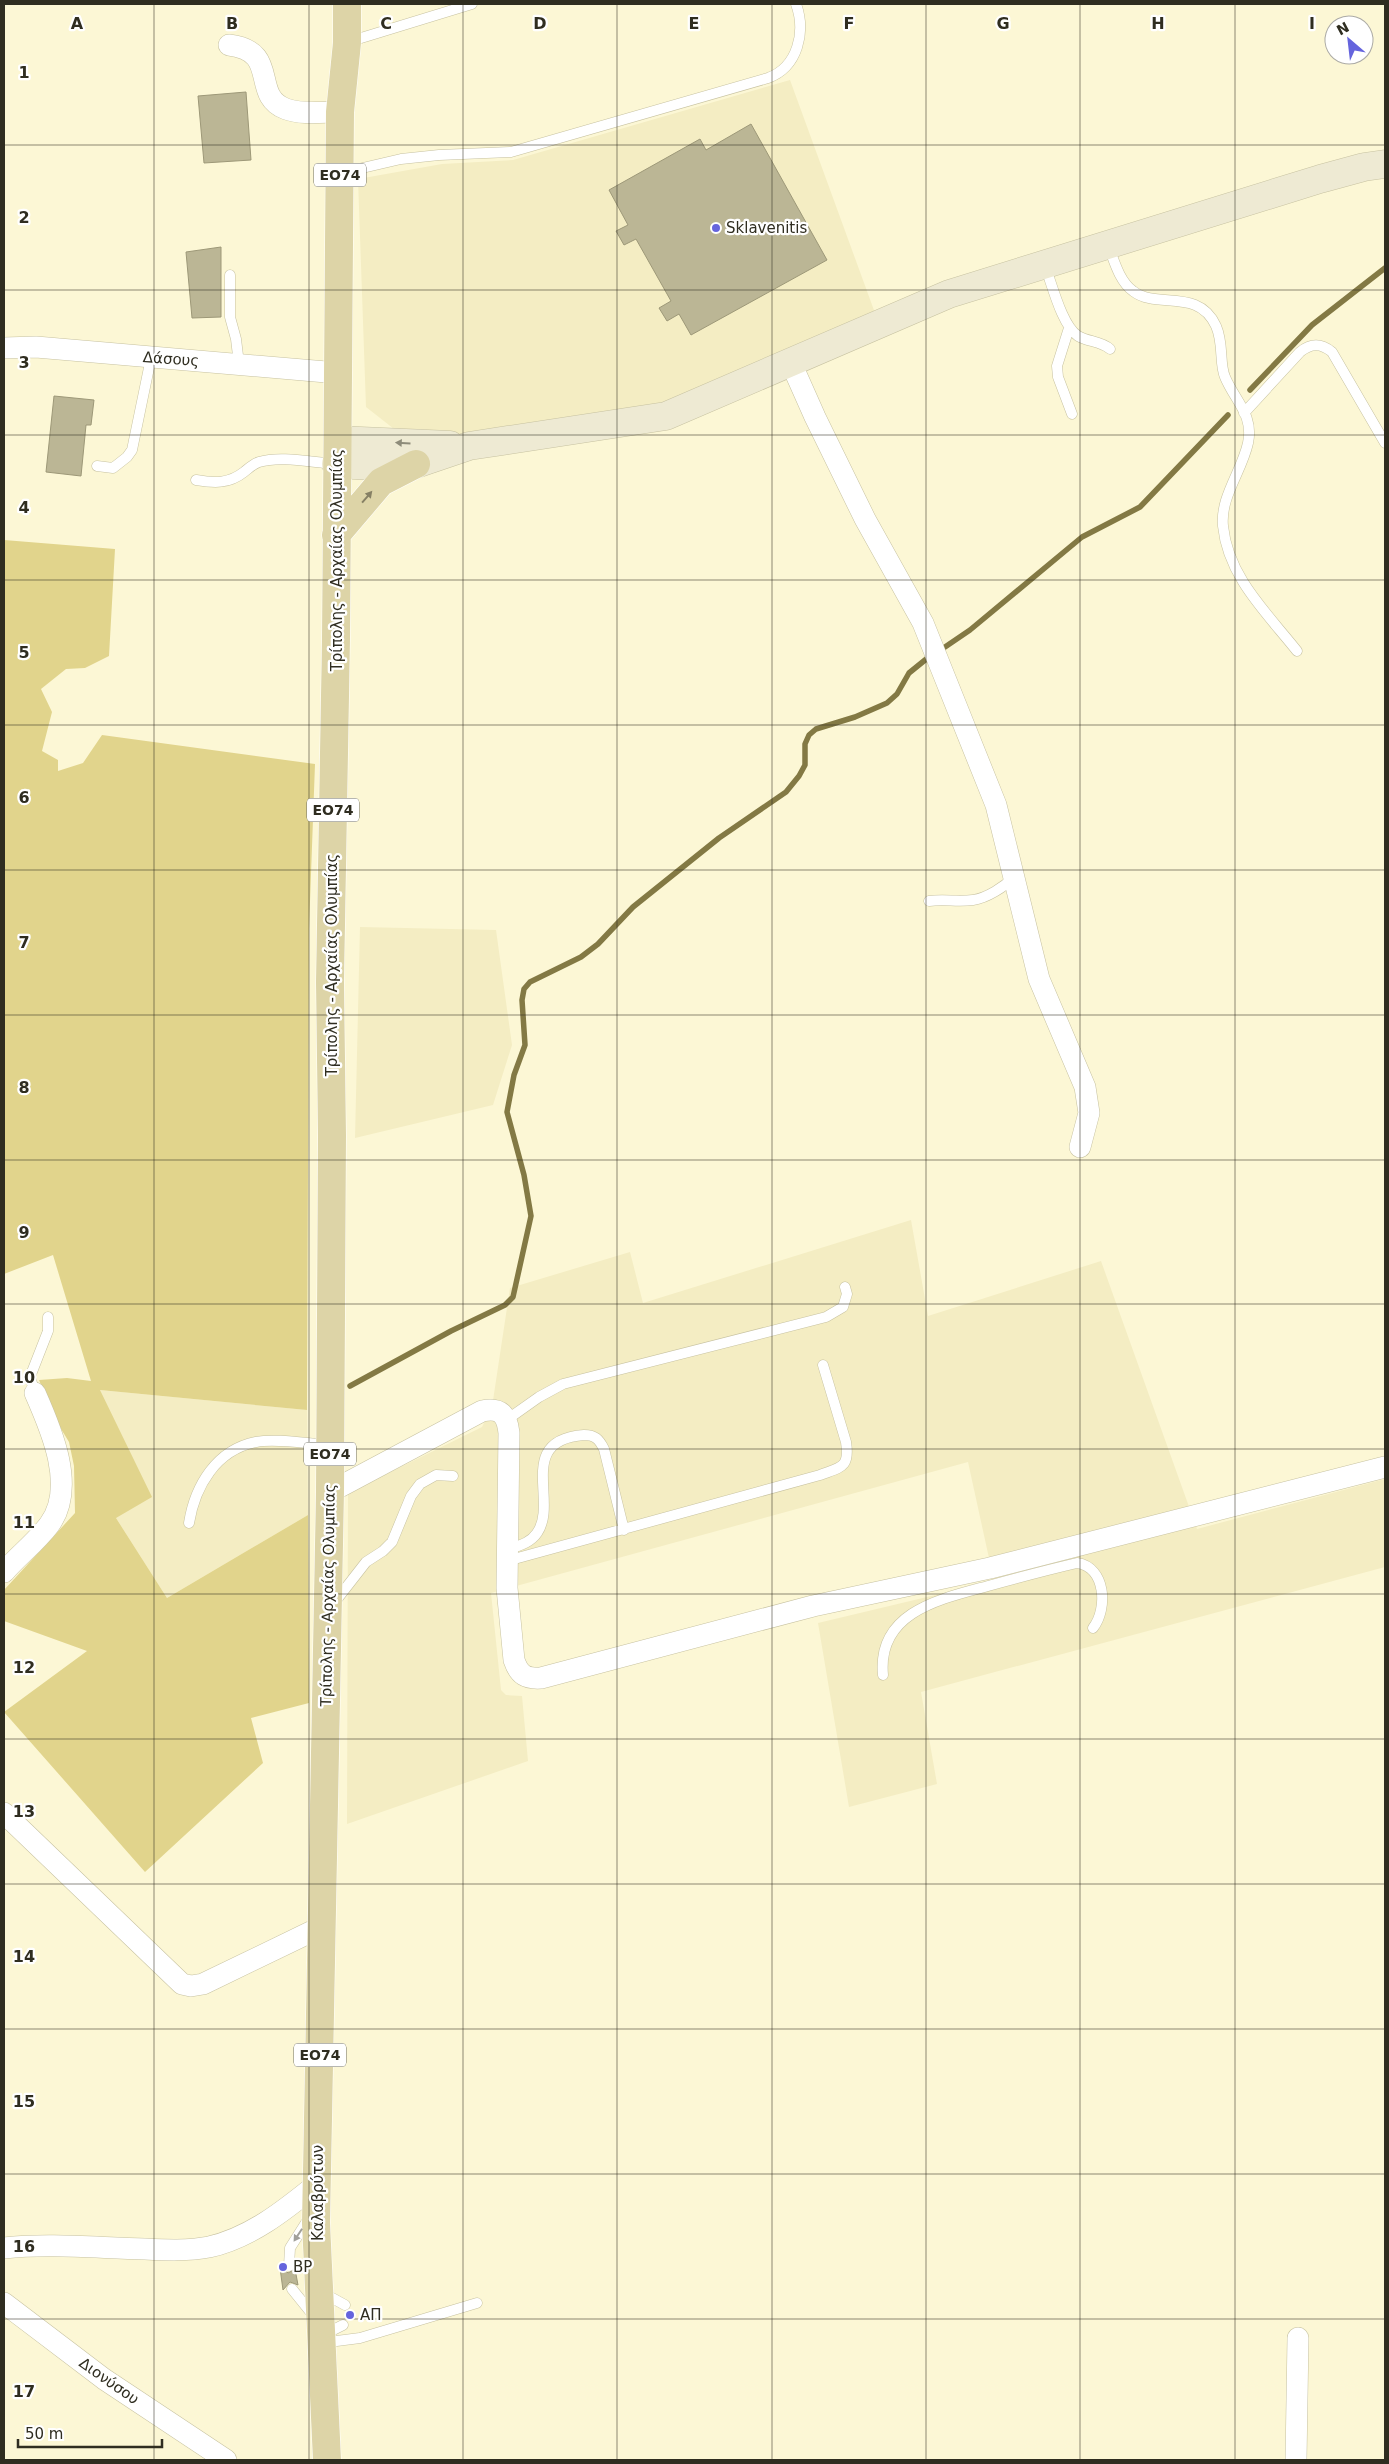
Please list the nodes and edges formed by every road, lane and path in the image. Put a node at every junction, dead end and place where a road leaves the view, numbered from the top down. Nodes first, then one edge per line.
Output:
1 (346, 4) edge
2 (472, 4) edge
3 (796, 4) edge
4 (347, 42) junction
5 (228, 45) dead end
6 (340, 112) junction
7 (1385, 164) edge
8 (340, 173) junction
9 (1108, 244) junction
10 (1044, 264) junction
11 (230, 275) dead end
12 (1069, 328) junction
13 (4, 348) edge
14 (1110, 349) dead end
15 (151, 358) junction
16 (791, 363) junction
17 (239, 364) junction
18 (338, 373) junction
19 (1244, 413) junction
20 (1072, 414) dead end
21 (1385, 443) edge
22 (469, 446) junction
23 (337, 452) junction
24 (416, 464) junction
25 (97, 466) dead end
26 (196, 480) dead end
27 (336, 535) junction
28 (1298, 651) dead end
29 (1014, 877) junction
30 (929, 901) dead end
31 (1080, 1147) dead end
32 (845, 1287) dead end
33 (48, 1317) dead end
34 (823, 1365) dead end
35 (35, 1393) joint
36 (508, 1419) junction
37 (330, 1445) junction
38 (1385, 1467) edge
39 (453, 1476) dead end
40 (330, 1492) junction
41 (189, 1523) dead end
42 (624, 1530) junction
43 (507, 1555) junction
44 (1042, 1563) junction
45 (4, 1572) edge
46 (327, 1612) junction
47 (1093, 1628) dead end
48 (883, 1675) dead end
49 (4, 1813) edge
50 (323, 1926) junction
51 (317, 2195) junction
52 (4, 2248) edge
53 (290, 2266) dead end
54 (292, 2289) dead end
55 (319, 2291) junction
56 (4, 2303) edge
57 (477, 2303) dead end
58 (345, 2305) dead end
59 (326, 2332) junction
60 (1298, 2338) dead end
61 (196, 2453) edge
62 (226, 2460) edge
63 (328, 2460) edge
64 (1296, 2460) edge

1 - 4 main road, Τρίπολης - Αρχαίας Ολυμπίας / ΕΟ74
2 - 4 lane
3 - 8 lane
4 - 6 main road, Τρίπολης - Αρχαίας Ολυμπίας / ΕΟ74
5 - 6 street
6 - 8 main road, Τρίπολης - Αρχαίας Ολυμπίας / ΕΟ74
7 - 9 street
8 - 18 main road, Τρίπολης - Αρχαίας Ολυμπίας / ΕΟ74
9 - 10 street
9 - 19 lane
10 - 12 lane
10 - 16 street
11 - 17 lane
12 - 14 lane
12 - 20 lane
13 - 15 street, Δάσους
15 - 17 street, Δάσους
15 - 25 lane
16 - 22 street
16 - 29 street
17 - 18 street, Δάσους
18 - 23 main road, Τρίπολης - Αρχαίας Ολυμπίας / ΕΟ74
19 - 21 lane
19 - 28 lane
22 -> 23 street
22 - 24 street
23 - 24 street
23 - 26 lane
23 - 27 main road, Τρίπολης - Αρχαίας Ολυμπίας / ΕΟ74
27 -> 24 main road
27 - 37 main road, Τρίπολης - Αρχαίας Ολυμπίας / ΕΟ74
29 - 30 lane
29 - 31 street
32 - 36 lane
33 - 35 lane
34 - 42 lane
35 - 45 street
36 - 40 street
36 - 43 street
37 - 40 main road, Τρίπολης - Αρχαίας Ολυμπίας / ΕΟ74
37 - 41 lane
38 - 44 street
39 - 46 lane
40 - 46 main road, Τρίπολης - Αρχαίας Ολυμπίας / ΕΟ74
42 - 43 lane
42 - 43 lane
43 - 44 street
44 - 47 lane
44 - 48 lane
46 - 50 main road, Τρίπολης - Αρχαίας Ολυμπίας / ΕΟ74
49 - 50 street
50 - 51 main road, Καλαβρύτων / ΕΟ74
51 - 52 street
51 -> 53 lane
51 - 55 main road, Καλαβρύτων / ΕΟ74
54 - 59 lane
55 - 58 lane
55 - 59 main road, Καλαβρύτων / ΕΟ74
56 - 61 street, Διονύσου
57 - 59 lane
59 - 63 main road, Καλαβρύτων / ΕΟ74
60 - 64 street
61 - 62 street, Διονύσου

